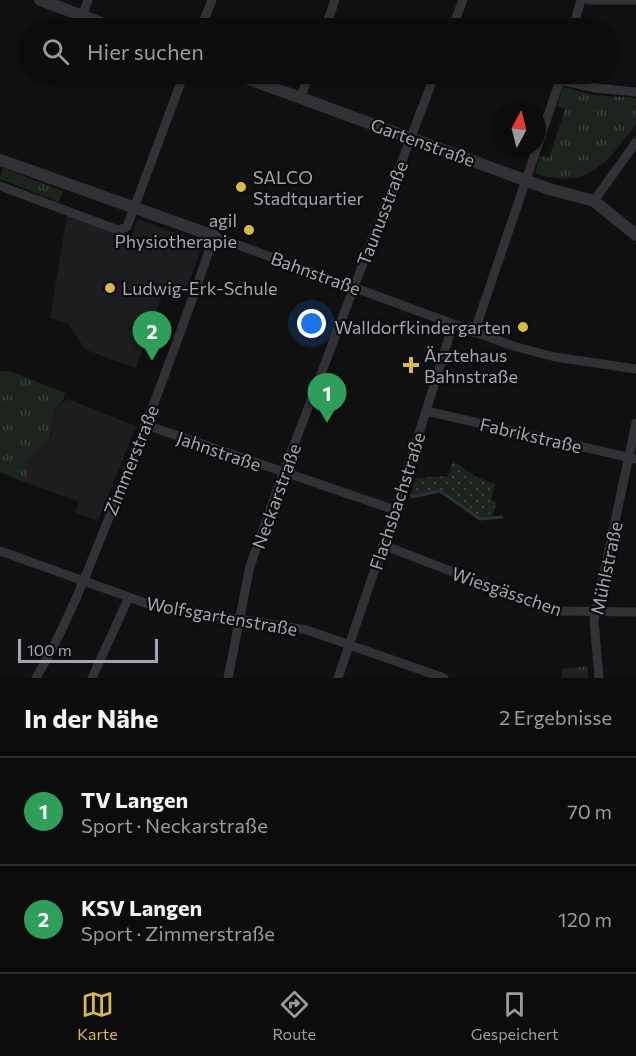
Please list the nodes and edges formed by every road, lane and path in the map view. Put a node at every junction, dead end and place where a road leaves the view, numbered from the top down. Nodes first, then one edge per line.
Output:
1 (40, 0) edge
2 (88, 0) edge
3 (212, 0) edge
4 (335, 0) edge
5 (463, 0) edge
6 (581, 0) edge
7 (589, 0) edge
8 (636, 0) edge
9 (82, 16) junction
10 (88, 18) edge
11 (205, 18) edge
12 (329, 18) edge
13 (456, 18) edge
14 (576, 18) edge
15 (180, 84) edge
16 (264, 84) edge
17 (306, 84) edge
18 (431, 84) edge
19 (559, 84) edge
20 (582, 84) edge
21 (636, 92) edge
22 (301, 97) junction
23 (411, 137) junction
24 (636, 142) edge
25 (0, 160) edge
26 (527, 180) junction
27 (0, 186) edge
28 (594, 201) junction
29 (134, 209) junction
30 (636, 235) edge
31 (214, 236) junction
32 (353, 286) junction
33 (453, 324) junction
34 (474, 333) junction
35 (636, 369) edge
36 (426, 411) junction
37 (636, 423) edge
38 (146, 426) junction
39 (632, 458) edge
40 (283, 474) junction
41 (395, 510) junction
42 (383, 545) junction
43 (0, 551) edge
44 (82, 583) junction
45 (128, 599) junction
46 (636, 612) edge
47 (597, 613) junction
48 (241, 620) junction
49 (350, 644) junction
50 (36, 678) edge
51 (92, 678) edge
52 (228, 678) edge
53 (338, 678) edge
54 (444, 678) edge
55 (599, 678) edge

1 - 9 street
2 - 9 street
3 - 11 street
4 - 12 street
5 - 13 street
6 - 14 street
7 - 8 street
9 - 10 street
15 - 29 street
16 - 22 street, Gartenstraße
17 - 22 street
18 - 23 street, Taunusstraße
19 - 26 street
20 - 21 street
22 - 23 street, Gartenstraße
23 - 26 street, Gartenstraße
23 - 32 street, Taunusstraße
24 - 28 street
25 - 29 street, Bahnstraße
26 - 28 street, Gartenstraße
26 - 34 street
27 - 29 street
28 - 30 street, Gartenstraße
29 - 31 street, Bahnstraße
31 - 32 street, Bahnstraße
31 - 38 street, Zimmerstraße
32 - 33 street, Bahnstraße
32 - 40 street, Neckarstraße
33 - 34 street, Bahnstraße
33 - 36 street, Flachsbachstraße
34 - 35 street, Bahnstraße
36 - 39 street, Fabrikstraße
36 - 41 street, Flachsbachstraße
37 - 39 street, Mühlstraße
38 - 40 street, Jahnstraße
38 - 44 street, Zimmerstraße
39 - 47 street, Mühlstraße
40 - 41 street, Jahnstraße
40 - 48 street, Neckarstraße
41 - 42 street, Flachsbachstraße
42 - 47 street, Wiesgässchen
42 - 49 street, Flachsbachstraße
43 - 44 street, Wolfsgartenstraße
44 - 45 street, Wolfsgartenstraße
44 - 50 street, Zimmerstraße
45 - 48 street, Wolfsgartenstraße
45 - 51 street
46 - 47 street, Wiesgässchen
47 - 55 street, Mühlstraße
48 - 49 street, Wolfsgartenstraße
48 - 52 street, Neckarstraße
49 - 53 street, Flachsbachstraße
49 - 54 street, Wolfsgartenstraße

